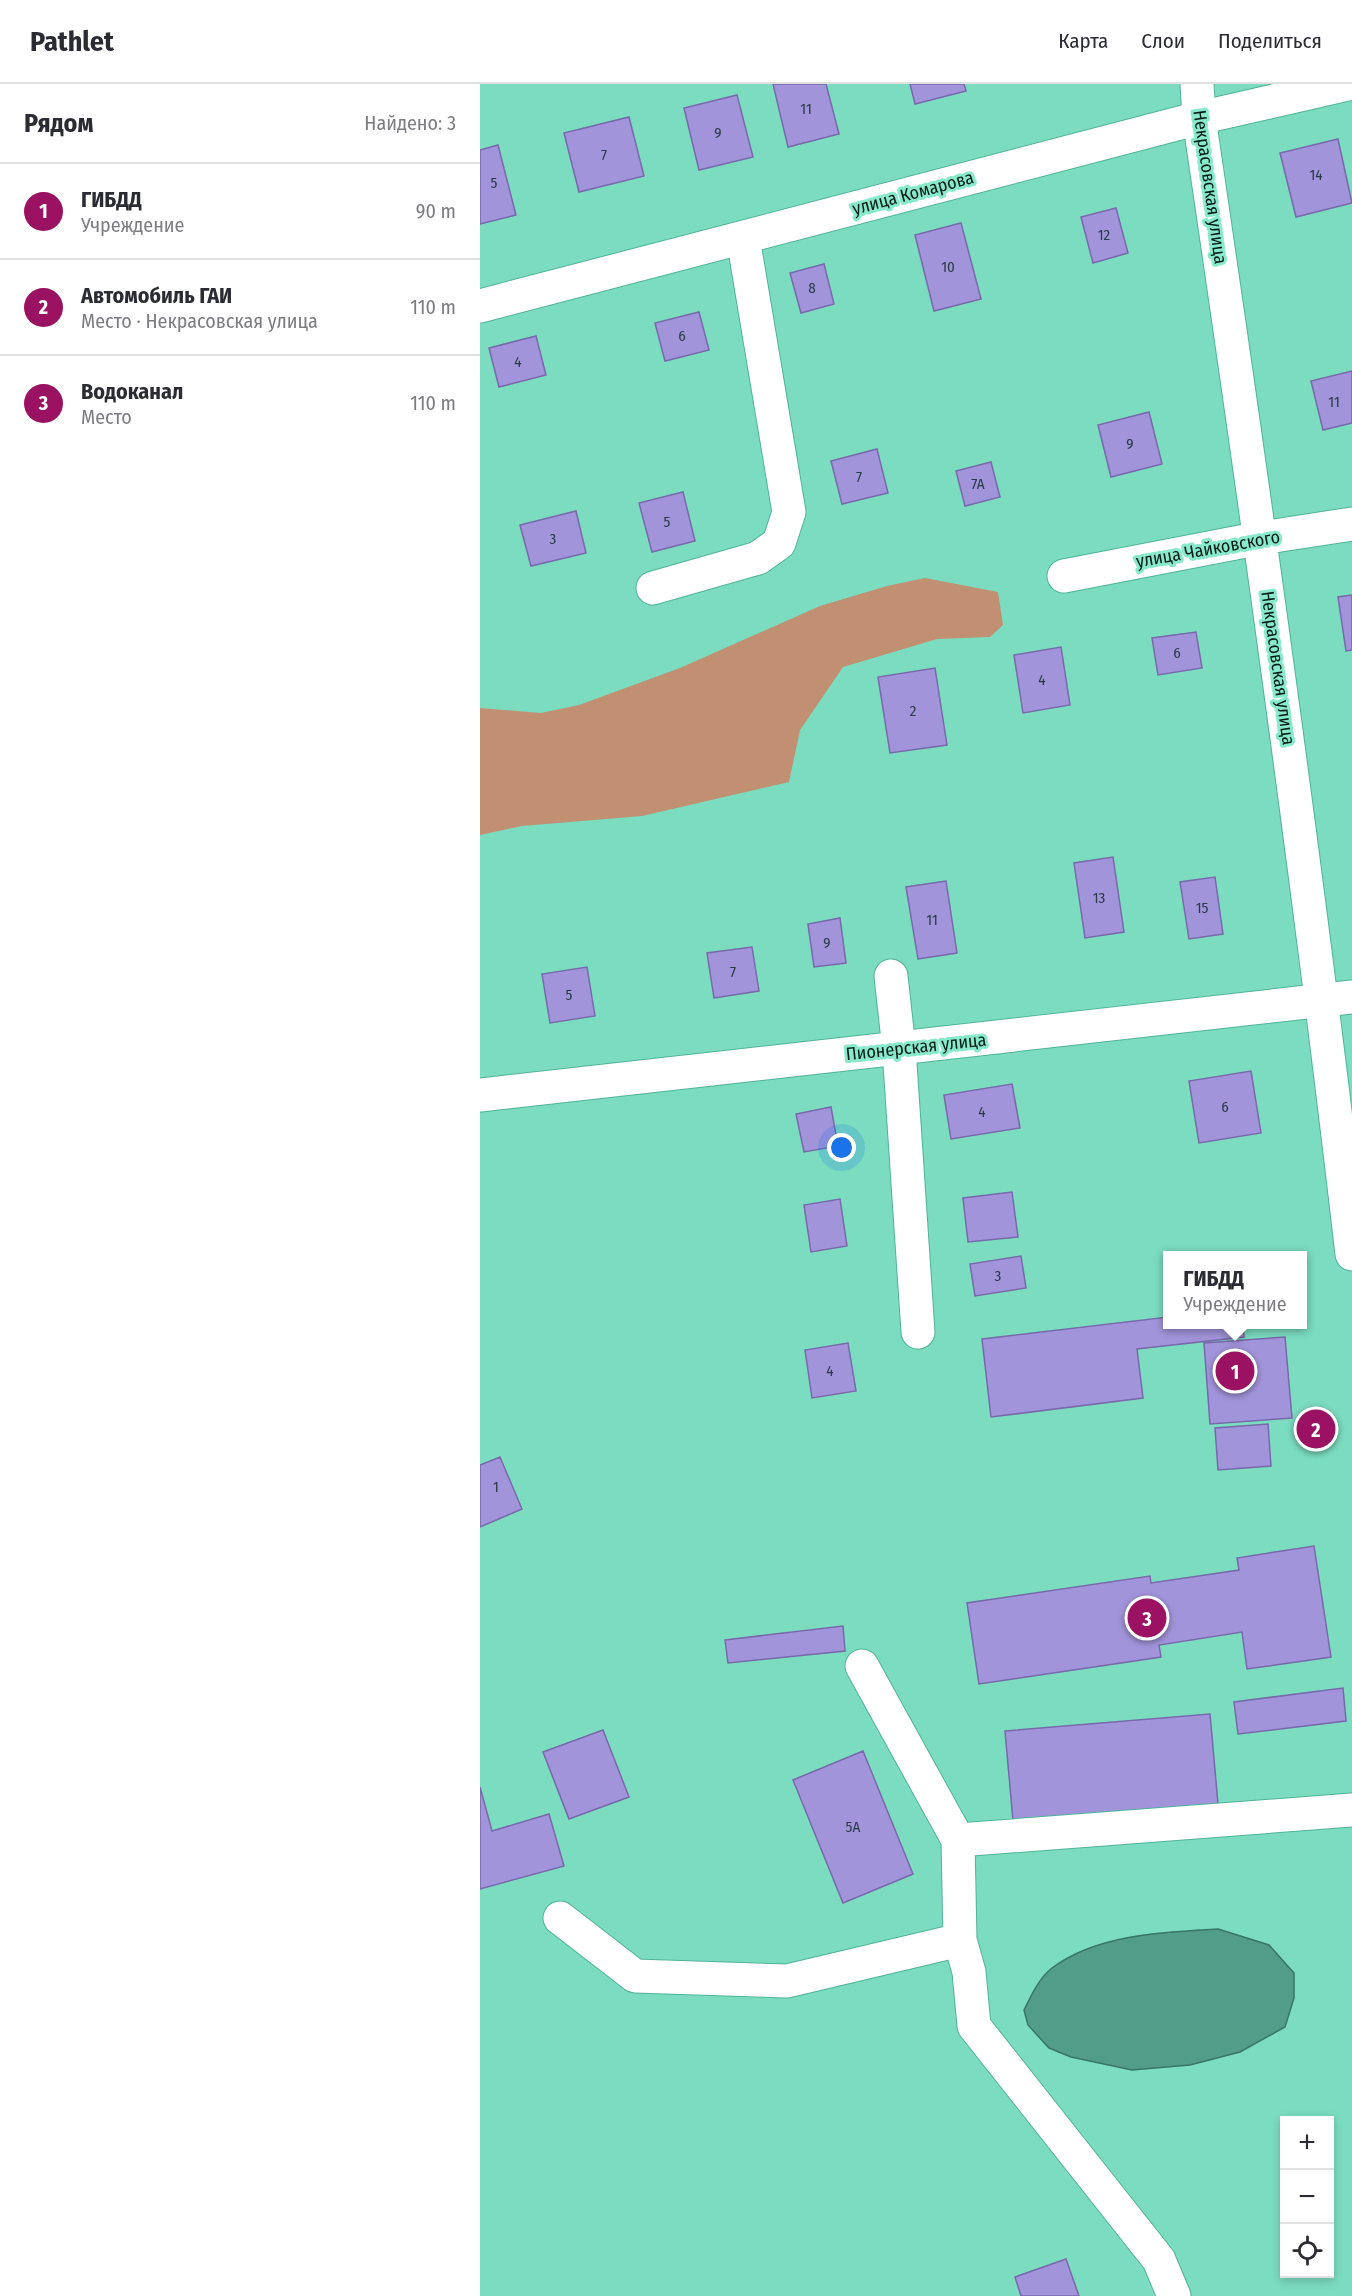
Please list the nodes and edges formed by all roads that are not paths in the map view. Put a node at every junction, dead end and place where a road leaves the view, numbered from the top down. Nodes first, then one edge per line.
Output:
1 (1197, 84) edge
2 (1348, 84) edge
3 (1199, 118) junction
4 (743, 238) junction
5 (480, 306) edge
6 (1352, 524) edge
7 (1261, 538) junction
8 (1064, 576) dead end
9 (653, 588) dead end
10 (891, 976) dead end
11 (1337, 999) edge
12 (899, 1049) junction
13 (480, 1095) edge
14 (1352, 1254) edge
15 (918, 1332) dead end
16 (862, 1666) dead end
17 (1352, 1810) edge
18 (958, 1840) junction
19 (560, 1918) dead end
20 (960, 1940) junction
21 (1174, 2296) edge

1 - 3 street, Некрасовская улица
2 - 3 street, улица Комарова
3 - 4 street, улица Комарова
3 - 7 street, Некрасовская улица
4 - 5 street, улица Комарова
4 - 9 street
6 - 7 street, улица Чайковского
7 - 8 street, улица Чайковского
7 - 11 street, Некрасовская улица
10 - 12 street
11 - 12 street, Пионерская улица
11 - 14 street, Некрасовская улица
12 - 13 street, Пионерская улица
12 - 15 street
16 - 18 street
17 - 18 street
18 - 20 street
19 - 20 street
20 - 21 street

